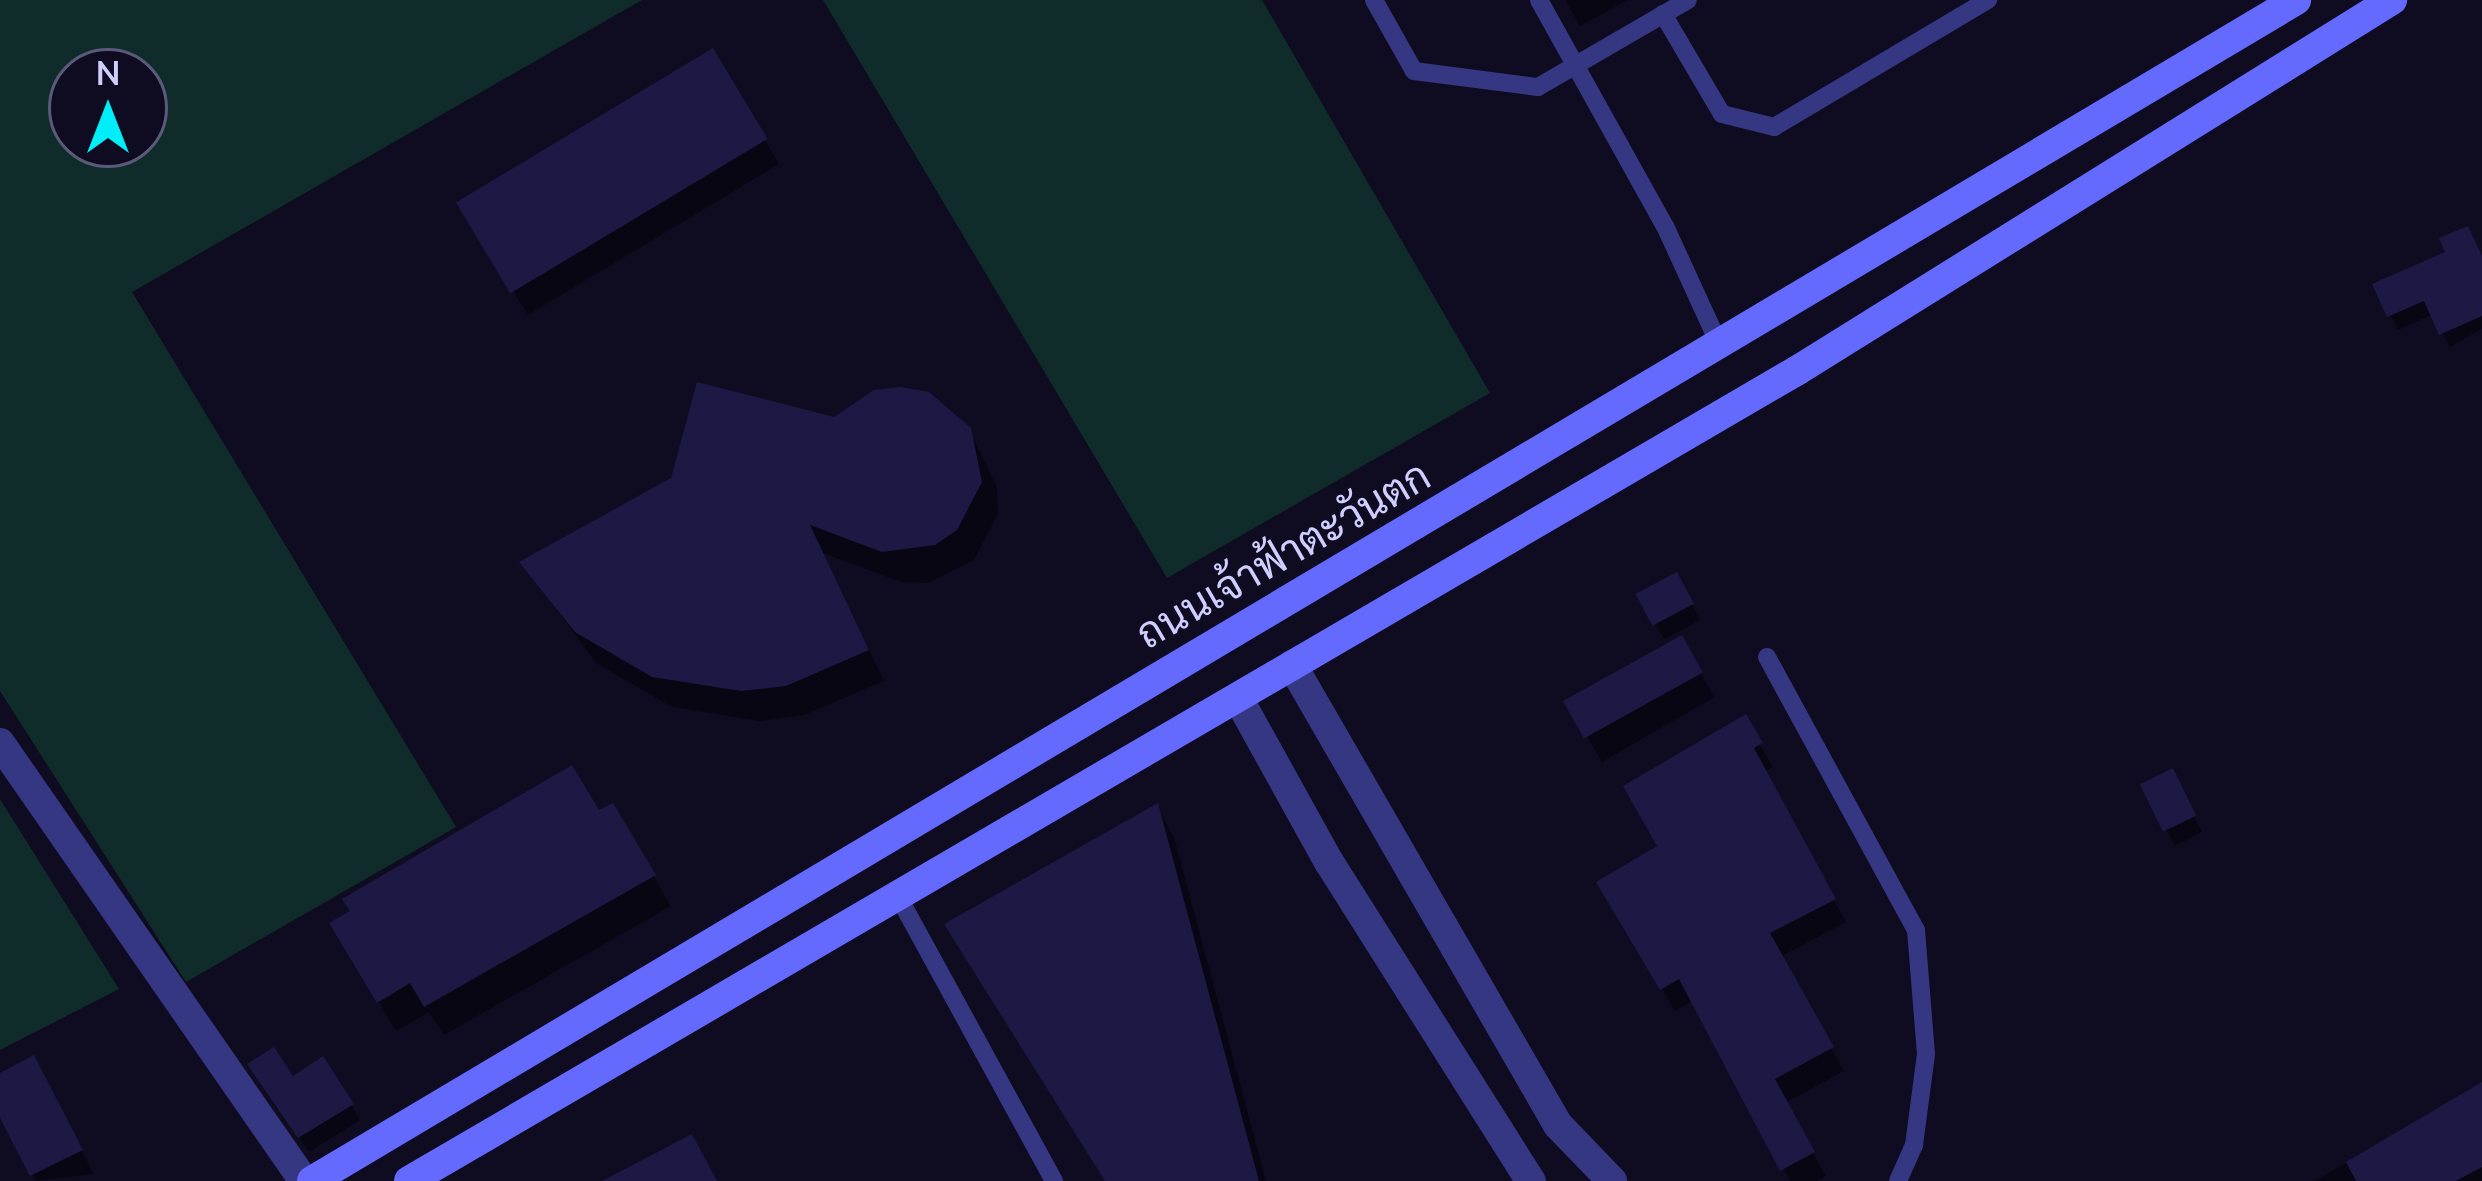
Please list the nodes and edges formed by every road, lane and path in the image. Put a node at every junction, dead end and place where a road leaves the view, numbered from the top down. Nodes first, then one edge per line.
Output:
1 (1374, 0) edge
2 (1539, 0) edge
3 (1688, 0) edge
4 (1988, 0) edge
5 (2296, 0) edge
6 (2392, 0) edge
7 (1663, 14) junction
8 (1575, 64) junction
9 (1720, 346) junction
10 (1767, 657) dead end
11 (1292, 665) junction
12 (1238, 698) junction
13 (0, 742) edge
14 (898, 896) junction
15 (308, 1181) edge
16 (409, 1181) edge
17 (1054, 1181) edge
18 (1531, 1181) edge
19 (1612, 1181) edge
20 (1898, 1181) edge

1 - 8 lane
2 - 8 lane
3 - 7 lane
4 - 7 lane
5 - 9 main road, ถนนเจ้าฟ้าตะวันตก
6 - 11 main road
7 - 8 lane
8 - 9 lane
9 - 15 main road, ถนนเจ้าฟ้าตะวันตก
10 - 20 lane
11 - 12 main road
11 - 19 street
12 - 14 main road
12 - 18 street
13 - 15 street
14 - 16 main road
14 - 17 lane

